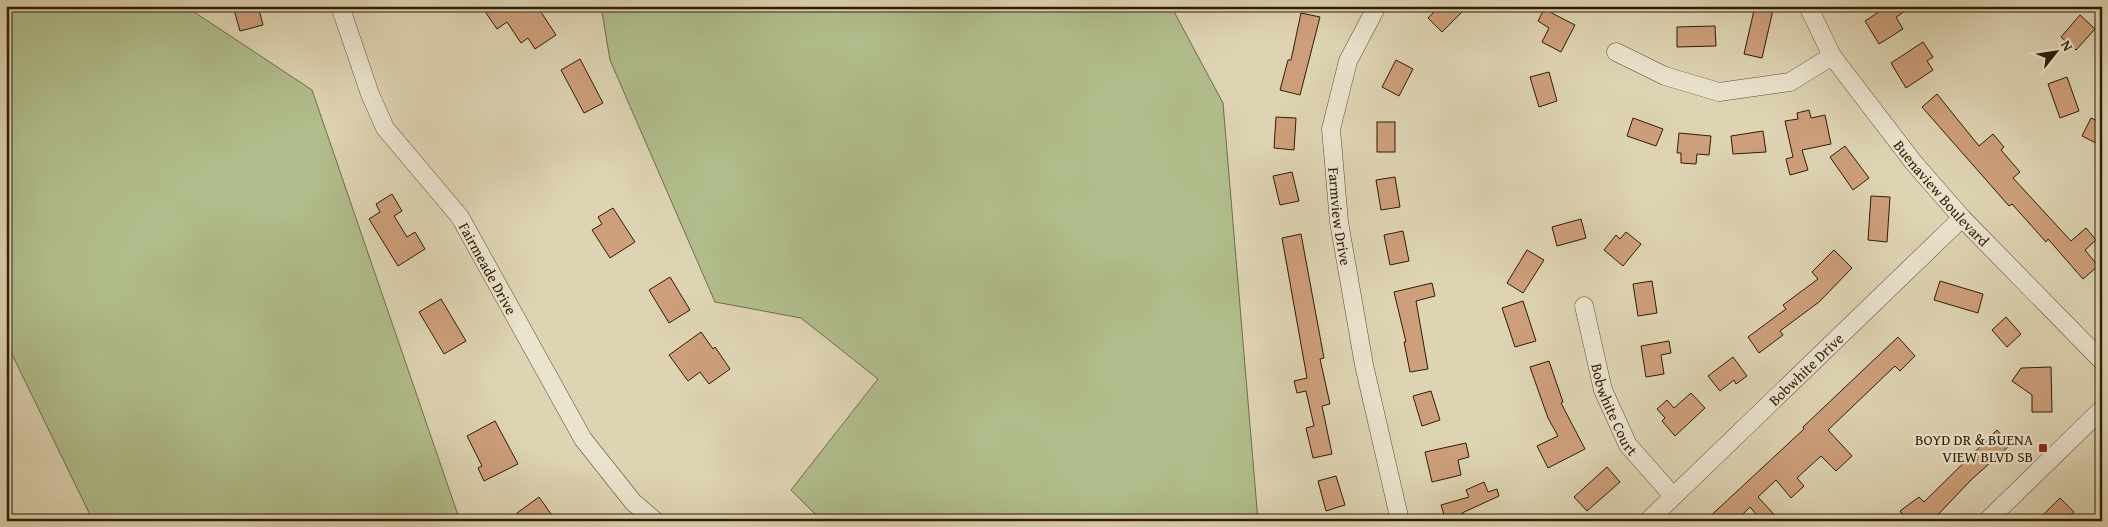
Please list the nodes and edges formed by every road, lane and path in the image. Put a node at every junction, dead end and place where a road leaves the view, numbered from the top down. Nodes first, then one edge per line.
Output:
1 (340, 6) edge
2 (1377, 6) edge
3 (1808, 6) edge
4 (1616, 52) dead end
5 (1832, 56) junction
6 (1962, 218) junction
7 (1584, 306) dead end
8 (2102, 362) edge
9 (2102, 409) edge
10 (1673, 496) junction
11 (655, 521) edge
12 (1400, 521) edge
13 (1648, 521) edge
14 (1987, 521) edge

1 - 11 street, Fairmeade Drive
2 - 12 street, Farmview Drive
3 - 5 street, Buenaview Boulevard
4 - 5 street
5 - 6 street, Buenaview Boulevard
6 - 8 street, Buenaview Boulevard
6 - 10 street, Bobwhite Drive
7 - 10 street, Bobwhite Court
9 - 14 street
10 - 13 street, Bobwhite Drive

